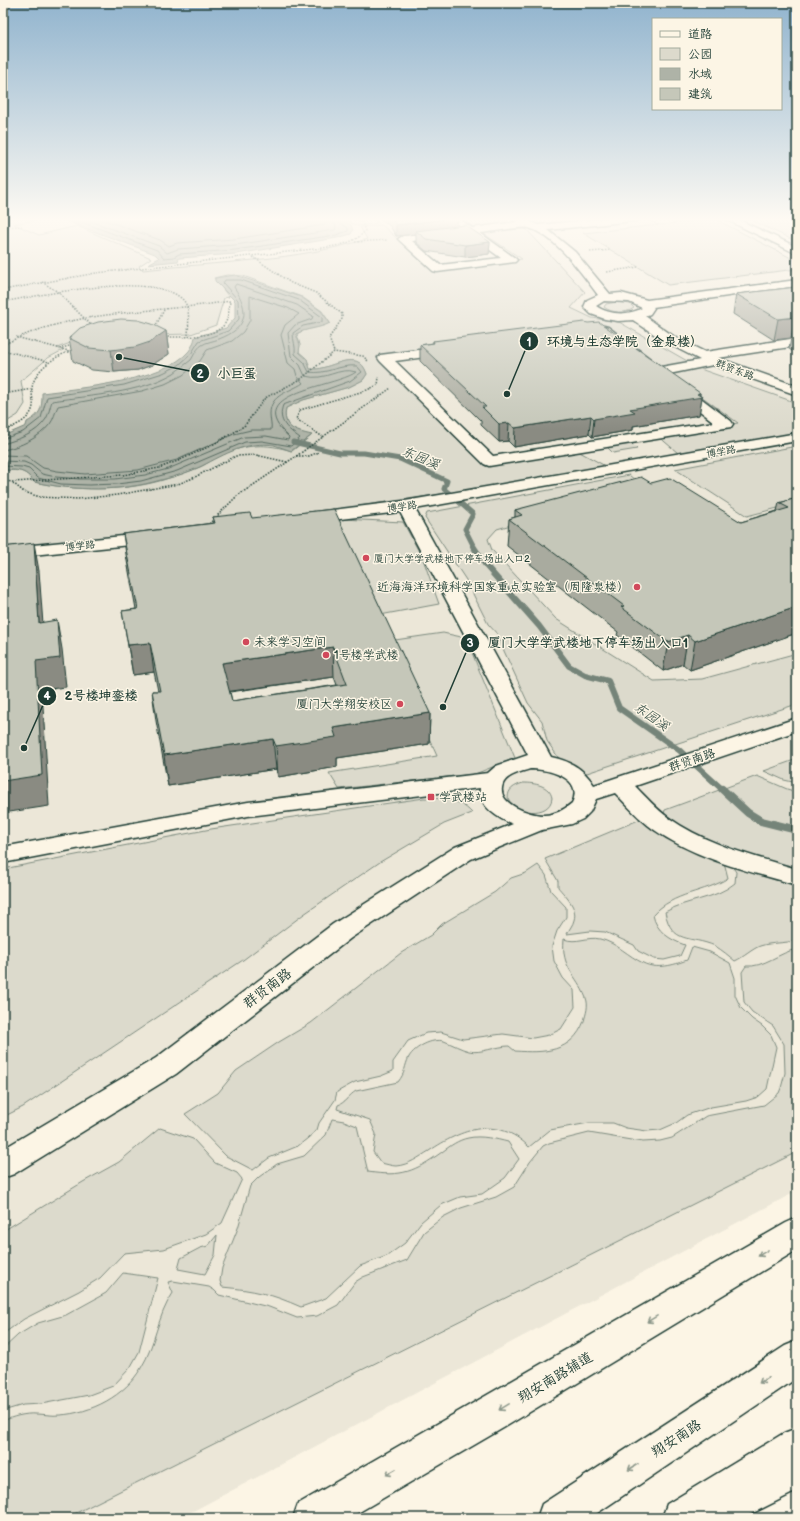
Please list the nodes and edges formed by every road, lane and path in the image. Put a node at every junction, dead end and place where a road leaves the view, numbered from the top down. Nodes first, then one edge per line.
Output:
1 (53, 289) edge
2 (85, 289) edge
3 (158, 289) edge
4 (306, 289) edge
5 (599, 289) edge
6 (754, 289) edge
7 (58, 292) junction
8 (607, 298) junction
9 (3, 302) edge
10 (645, 304) junction
11 (188, 308) junction
12 (164, 310) junction
13 (635, 316) junction
14 (84, 318) junction
15 (96, 329) edge
16 (152, 332) edge
17 (16, 337) junction
18 (157, 337) edge
19 (188, 337) junction
20 (797, 342) edge
21 (74, 344) dead end
22 (3, 345) edge
23 (62, 348) junction
24 (76, 349) edge
25 (3, 350) edge
26 (70, 351) junction
27 (334, 352) junction
28 (709, 359) junction
29 (49, 362) junction
30 (369, 362) dead end
31 (658, 372) junction
32 (380, 373) dead end
33 (406, 379) junction
34 (32, 389) junction
35 (795, 389) edge
36 (3, 394) edge
37 (3, 431) edge
38 (323, 437) junction
39 (797, 437) edge
40 (635, 438) junction
41 (590, 445) junction
42 (319, 452) dead end
43 (296, 456) junction
44 (663, 461) junction
45 (287, 462) junction
46 (617, 469) junction
47 (3, 481) edge
48 (13, 482) junction
49 (405, 506) junction
50 (293, 520) edge
51 (202, 533) joint
52 (3, 553) edge
53 (797, 724) edge
54 (544, 762) junction
55 (492, 780) junction
56 (619, 784) junction
57 (586, 795) junction
58 (538, 822) junction
59 (3, 855) edge
60 (797, 877) edge
61 (3, 1165) edge
62 (797, 1233) edge
63 (797, 1358) edge
64 (797, 1446) edge
65 (797, 1471) edge
66 (312, 1518) edge
67 (556, 1518) edge
68 (681, 1518) edge
69 (702, 1518) edge

1 - 7 path
2 - 7 path
3 - 11 path
4 - 27 path
5 - 8 main road
6 - 10 main road
7 - 9 path
7 - 14 path
8 - 10 main road
8 - 13 main road
10 - 13 main road
11 - 12 path
11 - 19 path
11 - 19 path
12 - 14 path
12 - 16 path
13 - 28 main road, 群贤东路
14 - 15 path
14 - 17 path
17 - 22 path
17 - 23 path
18 - 19 path
20 - 28 main road
21 - 23 path
23 - 26 path
24 - 26 path
25 - 29 path
26 - 29 path
27 - 30 path
27 - 48 path
28 - 31 main road
28 - 35 main road, 群贤东路
29 - 34 path
31 - 33 main road
31 - 40 main road
32 - 38 path
33 - 38 path
33 - 41 main road
34 - 36 path
34 - 37 path
38 - 43 path
39 - 44 main road, 博学路
40 - 41 main road
40 - 44 main road
41 - 46 main road
42 - 43 path
43 - 45 path
44 - 46 main road, 博学路
45 - 48 path
45 - 51 path
46 - 49 main road, 博学路
47 - 48 path
49 - 50 main road, 博学路
49 - 54 main road
51 - 52 main road, 博学路
53 - 56 main road, 群贤南路
54 - 55 main road
54 - 57 main road
55 - 58 main road
55 - 59 main road
56 - 57 main road, 群贤南路
56 - 60 main road
57 - 58 main road
58 - 61 main road, 群贤南路
62 -> 66 main road, 翔安南路辅道
63 -> 67 main road, 翔安南路
64 - 68 main road
65 - 69 main road

